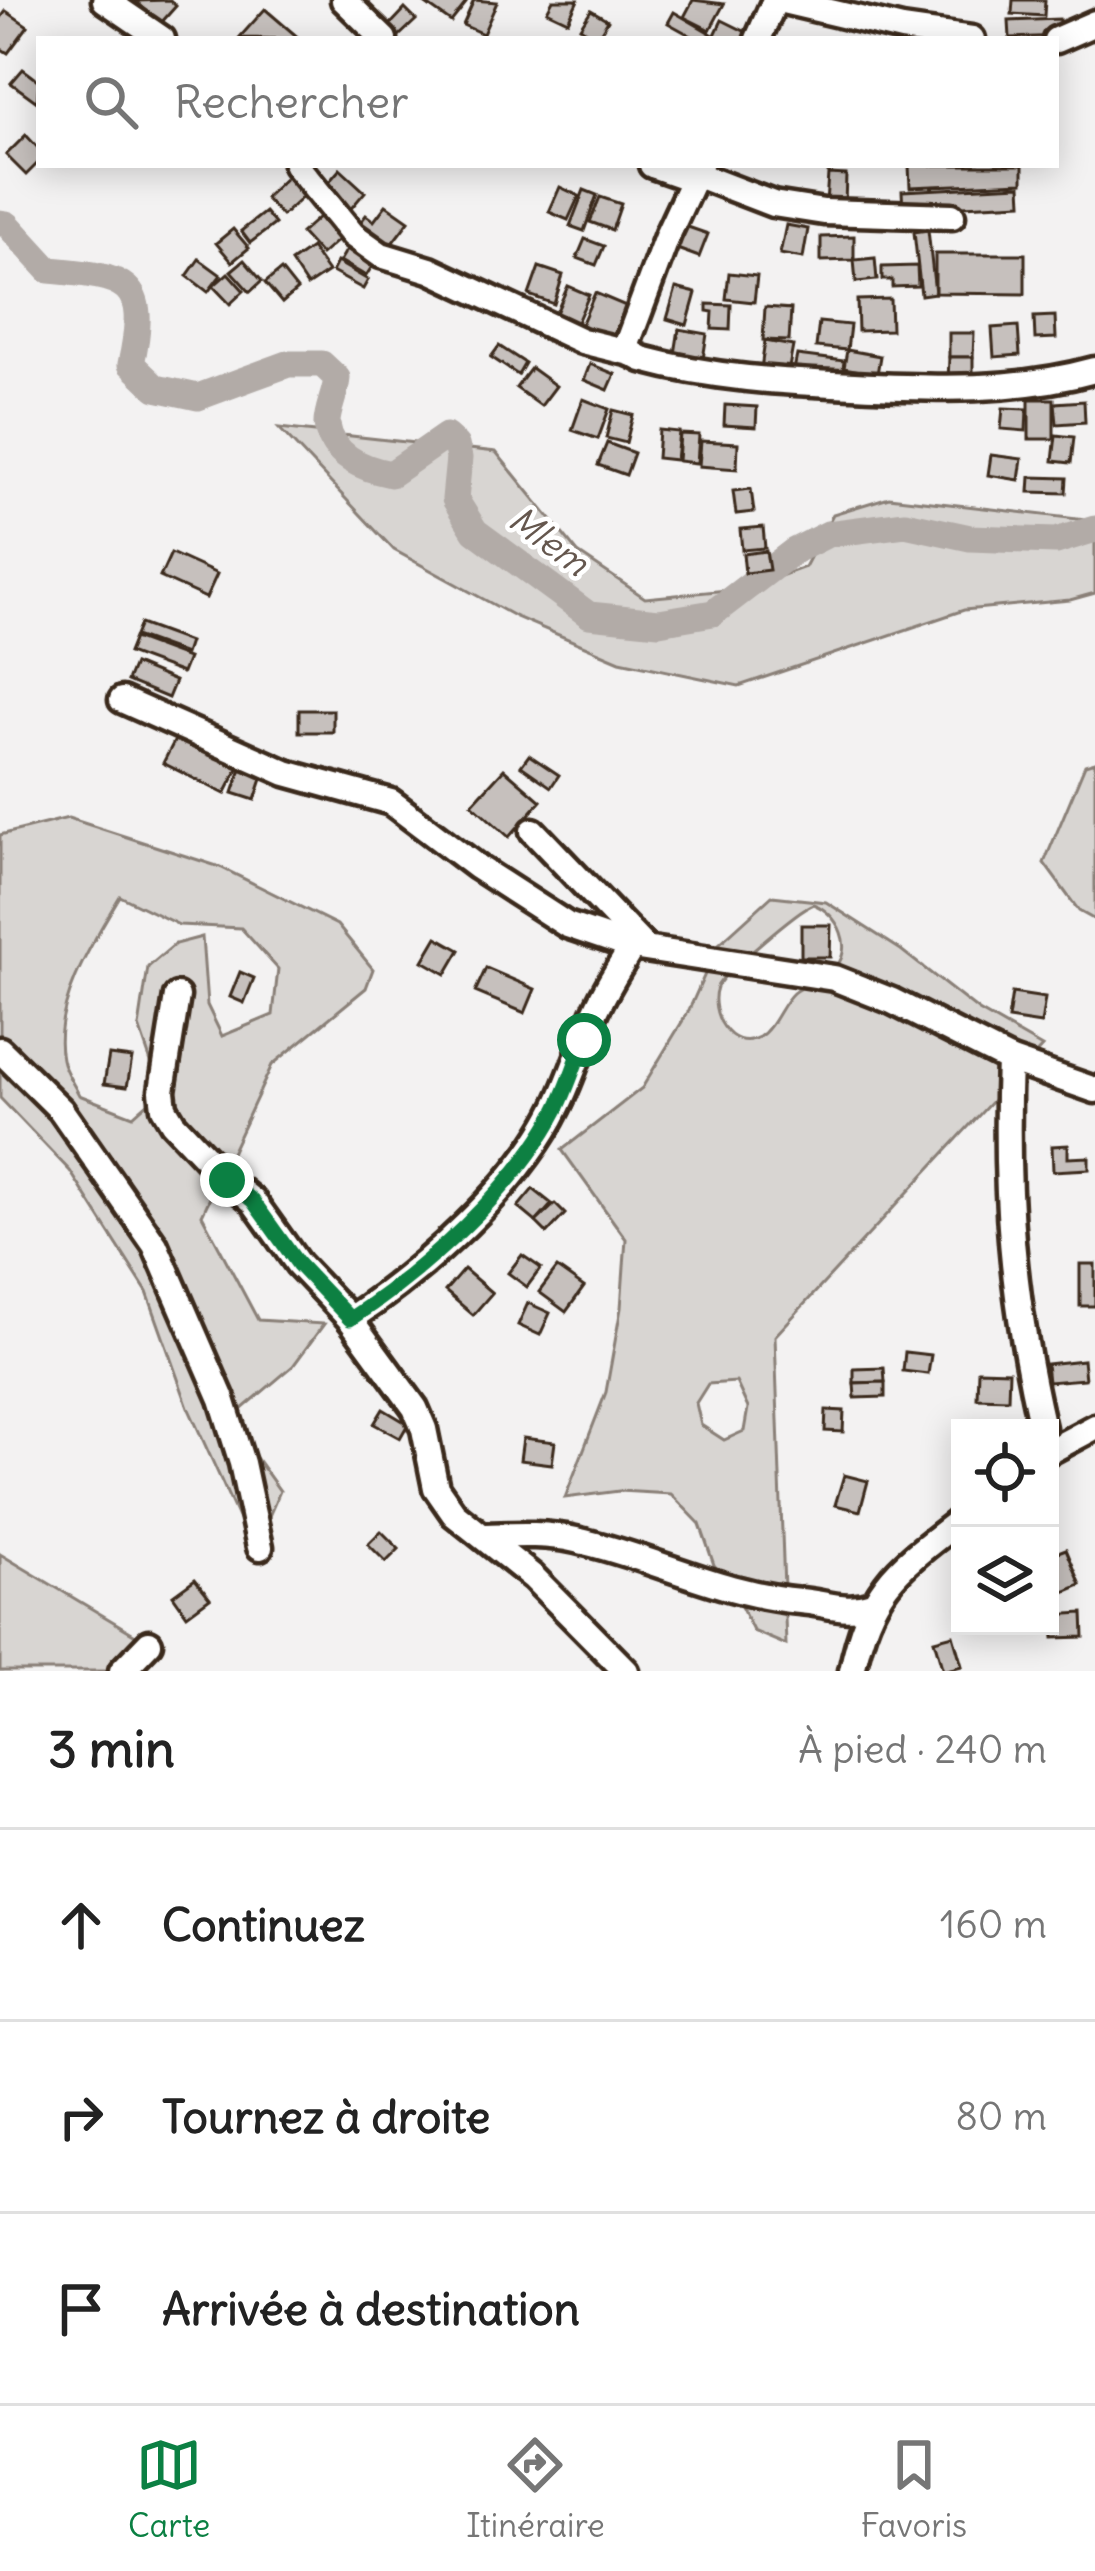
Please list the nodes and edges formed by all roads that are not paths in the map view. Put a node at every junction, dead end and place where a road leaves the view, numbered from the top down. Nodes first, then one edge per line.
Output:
1 (105, 0) edge
2 (344, 0) edge
3 (777, 0) edge
4 (1095, 22) edge
5 (158, 36) edge
6 (381, 36) edge
7 (759, 36) edge
8 (953, 36) edge
9 (1059, 39) edge
10 (298, 168) edge
11 (696, 173) edge
12 (952, 216) dead end
13 (631, 353) junction
14 (1095, 370) edge
15 (122, 700) dead end
16 (533, 830) dead end
17 (640, 948) junction
18 (177, 996) dead end
19 (0, 1050) edge
20 (1009, 1060) junction
21 (1095, 1090) edge
22 (350, 1319) junction
23 (1040, 1419) edge
24 (1095, 1426) edge
25 (1059, 1446) edge
26 (951, 1527) edge
27 (483, 1536) junction
28 (260, 1547) dead end
29 (873, 1604) junction
30 (149, 1643) dead end
31 (122, 1671) edge
32 (626, 1671) edge
33 (852, 1671) edge

1 - 5 street
2 - 6 street
3 - 7 street
3 - 8 street
4 - 9 street
10 - 13 street
11 - 12 street
11 - 13 street
13 - 14 street
15 - 17 street
16 - 17 street
17 - 20 street
17 - 22 street
18 - 22 street
19 - 28 street
20 - 21 street
20 - 23 street
22 - 27 street
24 - 25 street
26 - 29 street
27 - 29 street
27 - 32 street
29 - 33 street
30 - 31 street

